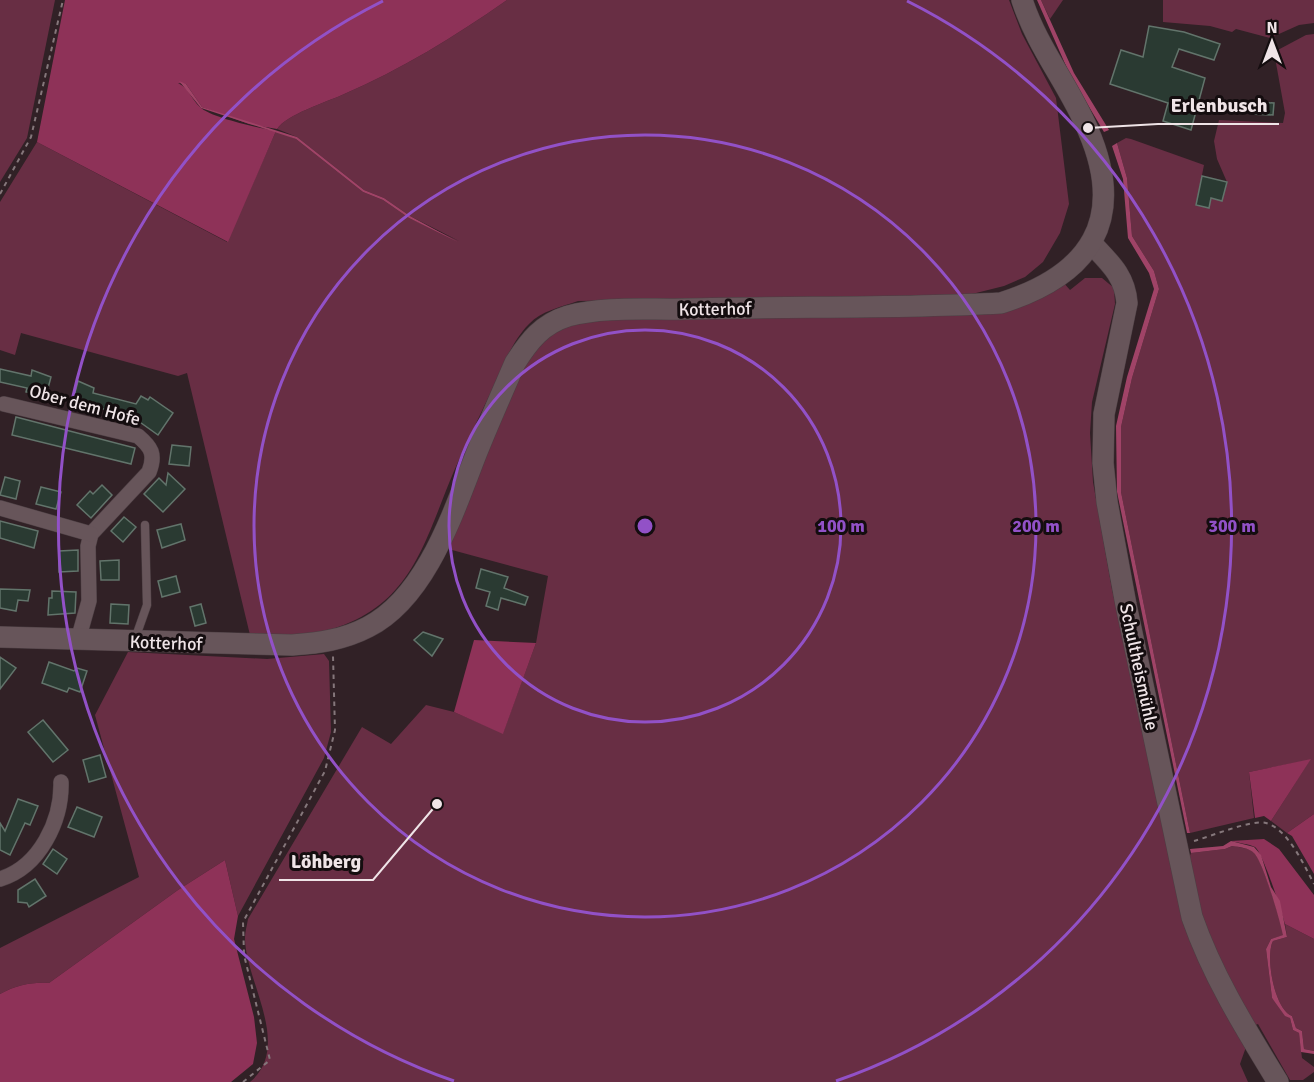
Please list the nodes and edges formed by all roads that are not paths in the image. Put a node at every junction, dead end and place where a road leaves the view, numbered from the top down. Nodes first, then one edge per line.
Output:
1 (1022, 0) edge
2 (1092, 244) junction
3 (4, 404) dead end
4 (0, 508) edge
5 (145, 525) dead end
6 (91, 534) junction
7 (0, 637) edge
8 (78, 640) junction
9 (134, 642) junction
10 (61, 782) dead end
11 (0, 879) edge
12 (1278, 1082) edge

1 - 2 street
2 - 9 street, Kotterhof
2 - 12 street, Schultheismühle
3 - 6 street, Ober dem Hofe
4 - 6 street
5 - 9 lane
6 - 8 street
7 - 8 street, Kotterhof
8 - 9 street, Kotterhof
10 - 11 street

